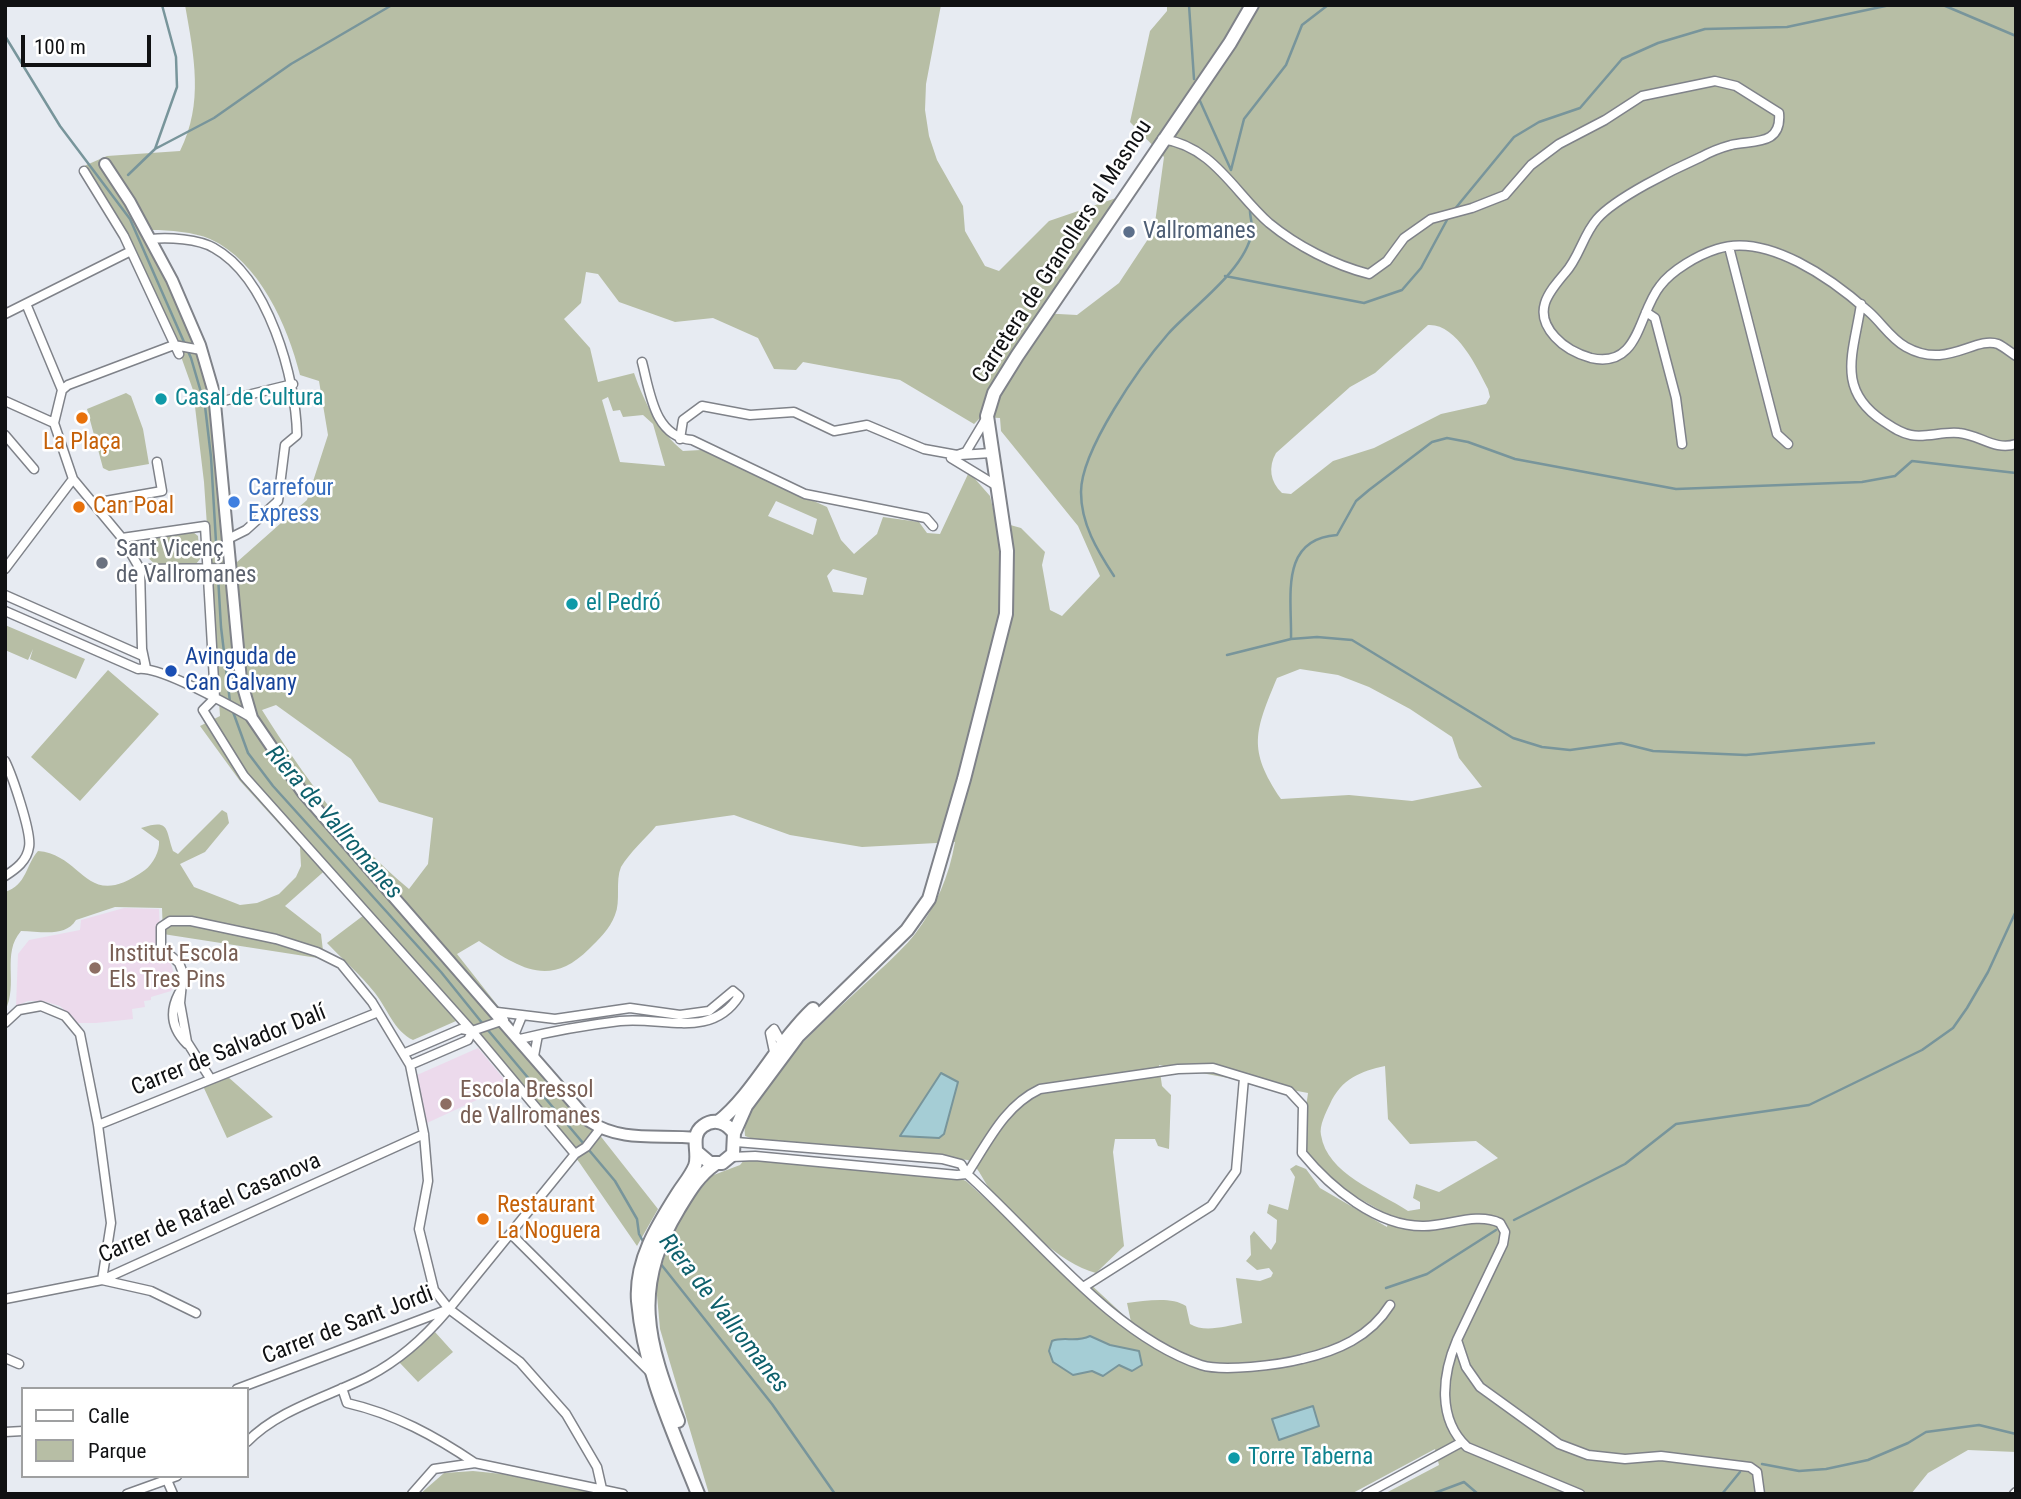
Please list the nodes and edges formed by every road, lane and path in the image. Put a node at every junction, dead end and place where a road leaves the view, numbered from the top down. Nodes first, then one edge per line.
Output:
1 (1252, 5) edge
2 (1162, 139) junction
3 (105, 164) dead end
4 (85, 171) dead end
5 (151, 239) junction
6 (1729, 247) junction
7 (131, 251) junction
8 (1861, 304) junction
9 (27, 306) junction
10 (1646, 312) junction
11 (5, 314) edge
12 (174, 345) junction
13 (201, 350) junction
14 (179, 354) dead end
15 (2016, 356) edge
16 (642, 362) dead end
17 (293, 384) junction
18 (62, 390) junction
19 (5, 401) edge
20 (215, 402) junction
21 (988, 416) junction
22 (54, 423) junction
23 (5, 435) edge
24 (680, 439) junction
25 (1682, 444) dead end
26 (1788, 444) dead end
27 (2016, 444) edge
28 (942, 453) junction
29 (985, 453) junction
30 (957, 455) junction
31 (157, 462) dead end
32 (34, 469) dead end
33 (979, 474) junction
34 (73, 479) junction
35 (996, 486) junction
36 (93, 503) junction
37 (933, 527) dead end
38 (122, 538) junction
39 (228, 539) junction
40 (206, 568) junction
41 (230, 568) junction
42 (5, 569) edge
43 (140, 569) junction
44 (5, 595) edge
45 (5, 611) edge
46 (143, 656) junction
47 (146, 668) junction
48 (215, 698) junction
49 (252, 718) junction
50 (5, 761) edge
51 (5, 876) edge
52 (894, 943) junction
53 (376, 1013) junction
54 (500, 1016) junction
55 (522, 1016) junction
56 (5, 1023) edge
57 (795, 1026) junction
58 (774, 1029) junction
59 (472, 1031) junction
60 (538, 1035) junction
61 (517, 1036) junction
62 (780, 1048) junction
63 (405, 1052) junction
64 (534, 1056) junction
65 (410, 1065) junction
66 (210, 1078) junction
67 (1244, 1078) junction
68 (718, 1122) junction
69 (98, 1125) junction
70 (600, 1129) junction
71 (424, 1134) junction
72 (696, 1138) junction
73 (735, 1138) junction
74 (697, 1152) junction
75 (575, 1154) junction
76 (731, 1157) junction
77 (715, 1164) junction
78 (967, 1174) junction
79 (511, 1234) junction
80 (658, 1235) junction
81 (102, 1280) junction
82 (1085, 1286) junction
83 (5, 1299) edge
84 (1390, 1306) dead end
85 (449, 1309) junction
86 (196, 1312) dead end
87 (1457, 1340) junction
88 (5, 1358) edge
89 (19, 1364) dead end
90 (655, 1370) junction
91 (242, 1387) edge
92 (342, 1388) junction
93 (248, 1441) edge
94 (1462, 1442) junction
95 (475, 1463) junction
96 (172, 1478) edge
97 (167, 1480) junction
98 (602, 1489) junction
99 (699, 1493) edge
100 (127, 1494) edge
101 (173, 1494) edge
102 (412, 1494) edge
103 (623, 1494) edge
104 (1366, 1494) edge
105 (1580, 1494) edge
106 (1760, 1494) edge

1 - 2 main road, Carretera de Granollers al Masnou
2 - 10 street
2 - 21 main road, Carretera de Granollers al Masnou
3 - 5 street
4 - 7 street
5 - 13 street
5 - 17 street
6 - 8 street
6 - 10 street
6 - 26 street
7 - 9 street
7 - 12 street
8 - 15 street
8 - 27 street
9 - 11 street
9 - 18 street
10 - 25 street
12 - 13 street
12 - 14 street
12 - 18 street
13 - 20 street
16 - 24 street
17 - 20 street
17 - 39 street
18 - 22 street
19 - 22 street
20 - 39 street
21 - 29 main road, Carretera de Granollers al Masnou
21 - 30 street
22 - 34 street
23 - 32 street
24 - 28 street
24 - 37 street
28 - 30 street
28 - 33 street
29 - 30 street
29 - 33 street
29 - 35 main road, Carretera de Granollers al Masnou
31 - 36 street
33 - 35 street
34 - 36 street
34 - 42 street
35 - 52 main road, Carretera de Granollers al Masnou
36 - 38 street
38 - 40 street
38 - 43 street
39 - 41 street
40 - 41 street
40 - 43 street
40 - 48 street
41 - 49 street
43 - 46 street
44 - 46 street
45 - 47 street
46 - 47 street
47 - 48 street
48 - 49 street
48 - 59 street
49 - 54 street
50 - 51 street
52 - 57 main road, Carretera de Granollers al Masnou
52 - 62 main road, Carretera de Granollers al Masnou
53 - 63 street
53 - 66 street, Carrer de Salvador Dalí
53 - 66 street
54 - 55 street
54 - 59 street
54 - 61 street
55 - 60 street
55 - 61 street
56 - 69 street
57 - 58 street
57 - 62 main road, Carretera de Granollers al Masnou
58 - 62 street
58 - 62 street
59 - 63 street
59 - 65 street
59 - 75 street
60 - 61 street
60 - 64 street
61 - 64 street
62 - 68 main road, Carretera de Granollers al Masnou
62 - 73 main road, Carretera de Granollers al Masnou
63 - 65 street
64 - 70 street
65 - 71 street
66 - 69 street, Carrer de Salvador Dalí
67 - 78 street
67 - 82 street
67 - 87 street
68 - 72 main road
68 - 73 main road
69 - 81 street
70 - 72 street
70 - 75 street, Carrer de Sant Jordi
71 - 81 street, Carrer de Rafael Casanova
71 - 85 street
72 - 74 main road
73 - 76 main road
73 - 78 street
74 - 77 main road
74 - 80 main road
75 - 79 street, Carrer de Sant Jordi
76 - 77 main road
76 - 78 street
77 - 80 main road
78 - 82 street
79 - 85 street, Carrer de Sant Jordi
79 - 90 street
80 - 90 main road
81 - 83 street, Carrer de Rafael Casanova
81 - 86 street
82 - 84 street
85 - 91 street, Carrer de Sant Jordi
85 - 92 street
85 - 98 street
87 - 94 street
87 - 106 street
88 - 89 street
90 - 99 main road
90 - 99 main road
92 - 93 street
92 - 95 street
94 - 104 street
94 - 105 street
95 - 98 street
95 - 102 street
96 - 97 street
97 - 100 street
97 - 101 street
98 - 103 street

